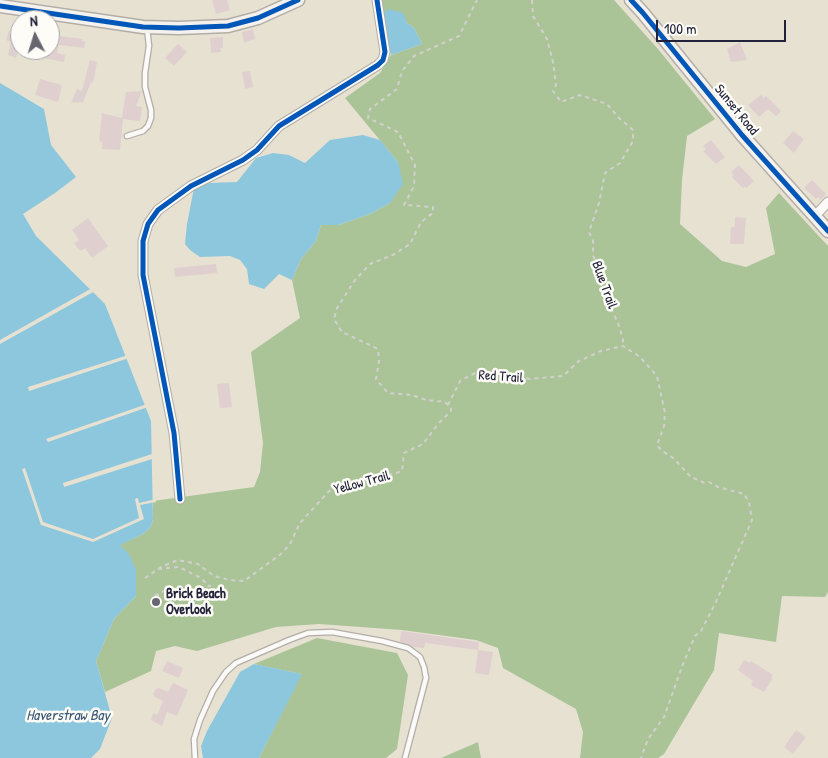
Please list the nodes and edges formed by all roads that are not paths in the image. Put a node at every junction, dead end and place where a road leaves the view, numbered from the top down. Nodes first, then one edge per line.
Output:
1 (298, 0) edge
2 (377, 0) edge
3 (631, 0) edge
4 (0, 6) edge
5 (147, 27) junction
6 (127, 136) dead end
7 (828, 202) edge
8 (814, 217) junction
9 (828, 231) edge
10 (180, 499) dead end
11 (196, 758) edge
12 (405, 758) edge

1 - 5 street
2 - 10 street
3 - 8 street, Sunset Road
4 - 5 street
5 - 6 lane
7 - 8 street
8 - 9 street, Sunset Road
11 - 12 lane

